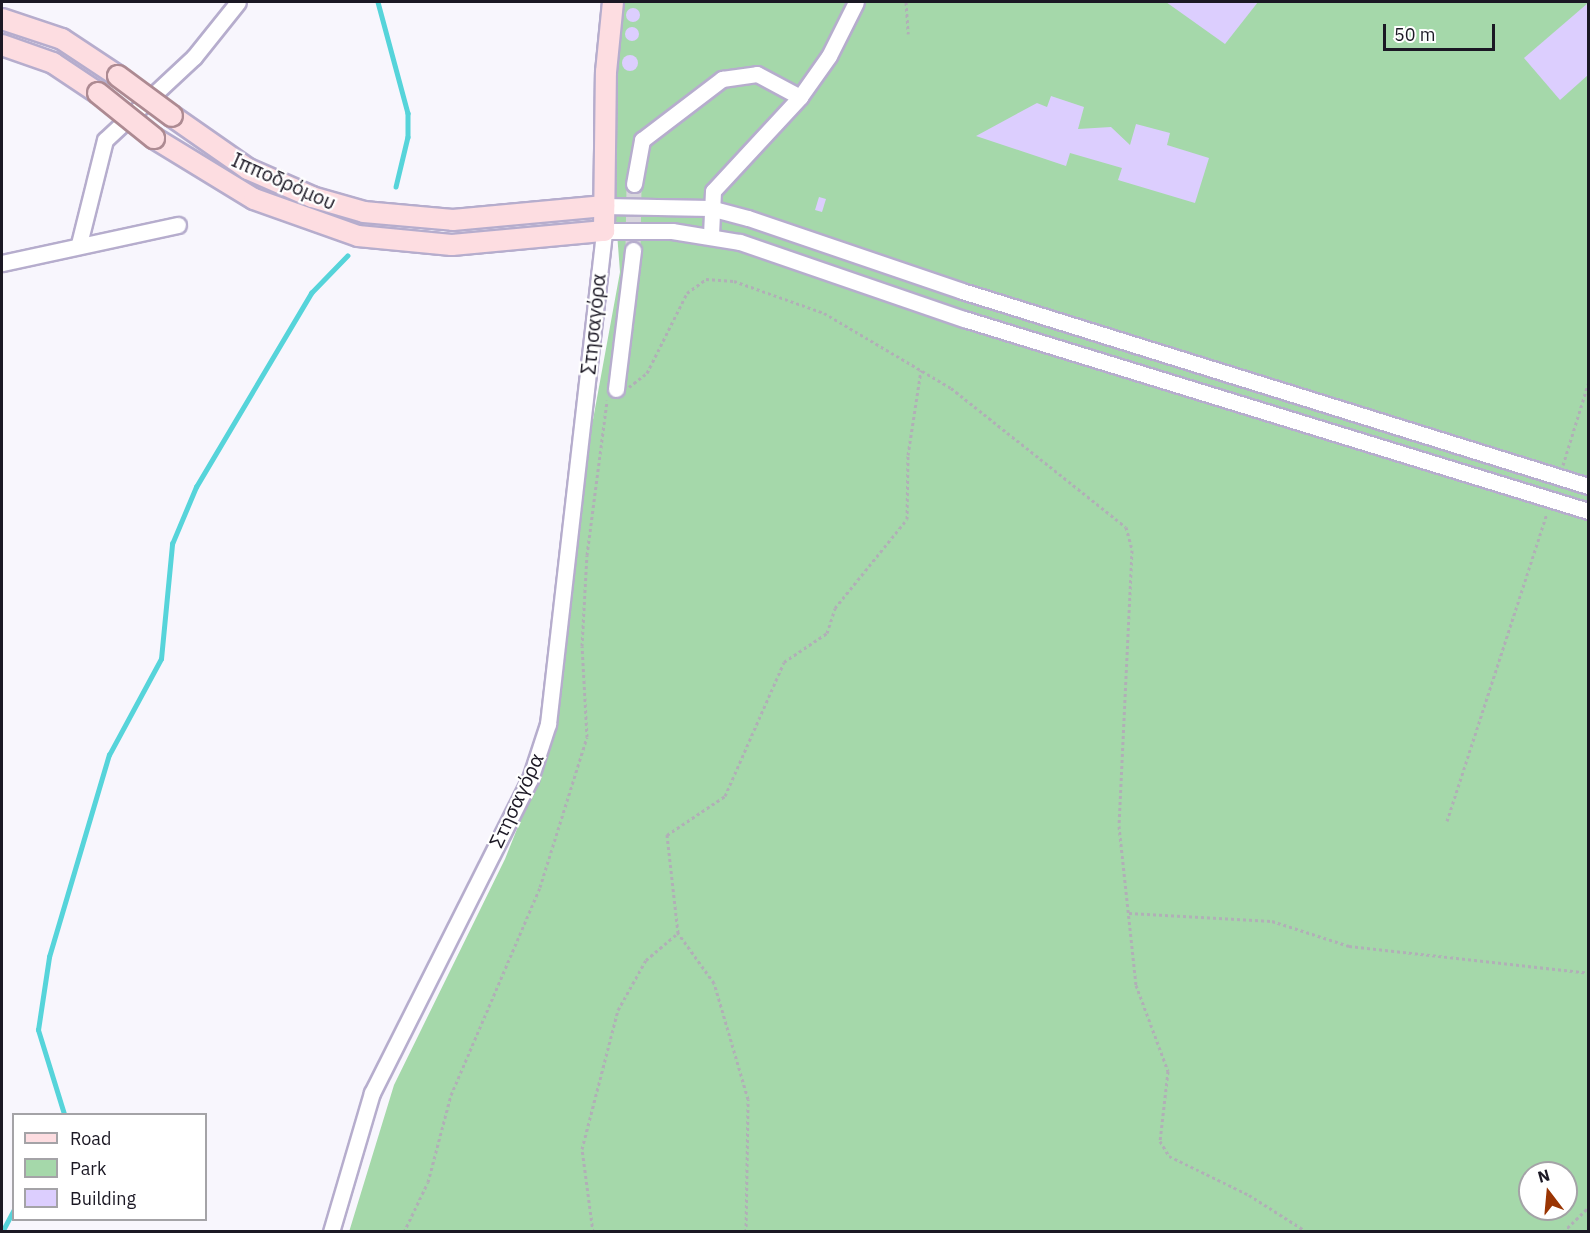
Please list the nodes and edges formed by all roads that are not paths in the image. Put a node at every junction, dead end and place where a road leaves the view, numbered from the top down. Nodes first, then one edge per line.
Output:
1 (238, 2) edge
2 (613, 2) edge
3 (856, 2) edge
4 (2, 19) edge
5 (2, 45) edge
6 (800, 97) junction
7 (634, 184) tunnel mouth
8 (604, 206) junction
9 (710, 208) junction
10 (178, 225) dead end
11 (604, 231) junction
12 (711, 235) junction
13 (79, 244) junction
14 (633, 250) tunnel mouth
15 (2, 263) edge
16 (1096, 330) junction
17 (1088, 354) junction
18 (616, 389) road end
19 (1588, 486) edge
20 (1588, 512) edge
21 (331, 1232) edge

1 - 13 street
2 - 8 main road
3 - 6 street
4 - 8 main road, Ιπποδρόμου, bridge
5 - 11 main road, Ιπποδρόμου, bridge
6 - 7 street
6 - 9 street
8 - 9 street
8 - 11 main road
9 - 12 street
9 - 16 street
10 - 13 street
11 - 12 street
11 - 21 street, Στησαγόρα
12 - 17 street
13 - 15 street
14 - 18 street
16 - 17 street
16 - 19 street
17 - 20 street

